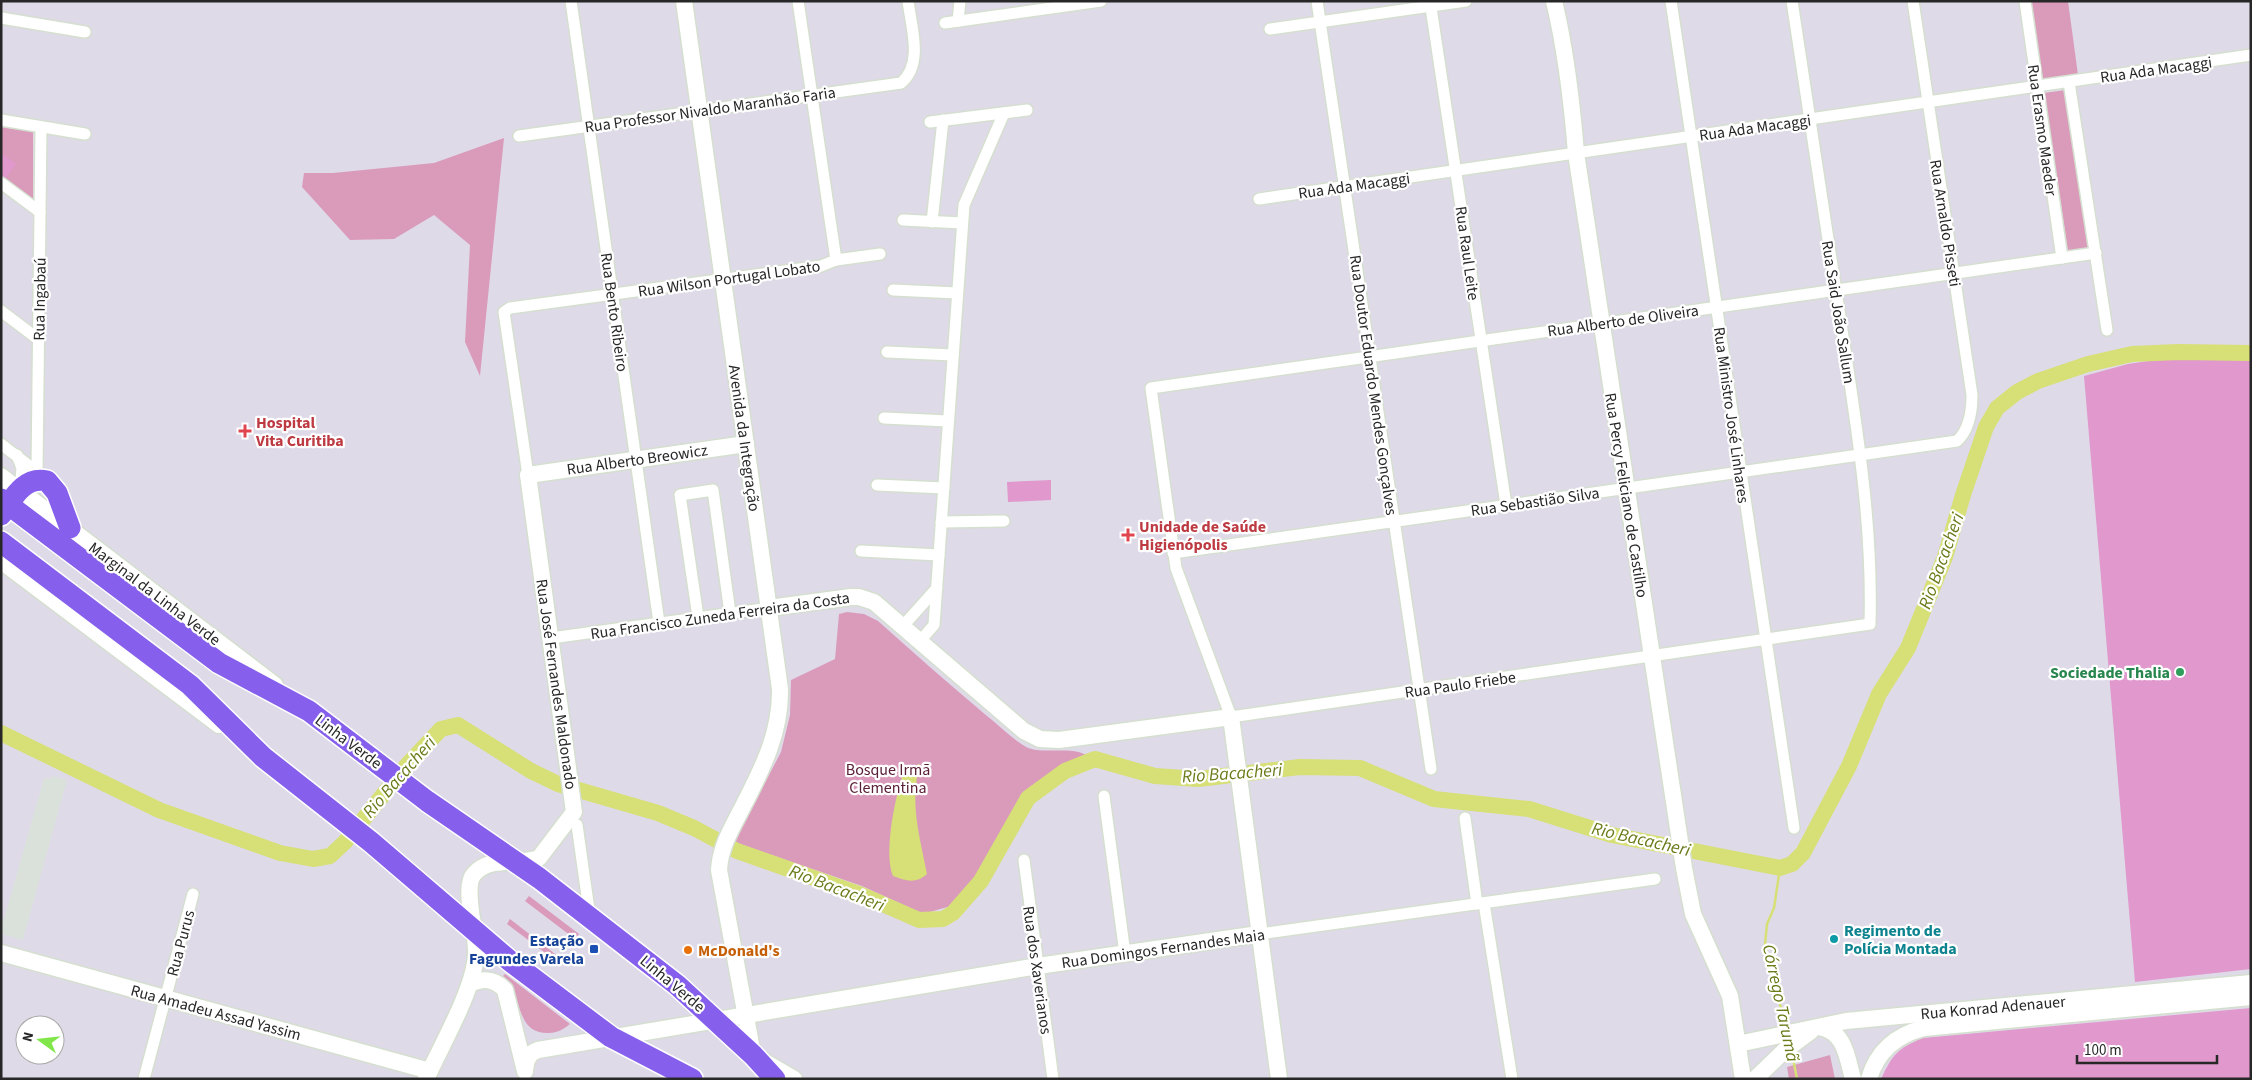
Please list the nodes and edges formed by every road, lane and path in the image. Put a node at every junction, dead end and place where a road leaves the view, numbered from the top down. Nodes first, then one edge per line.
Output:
1 (571, 1) edge
2 (684, 1) edge
3 (798, 1) edge
4 (908, 1) edge
5 (960, 1) edge
6 (1101, 1) edge
7 (1317, 1) edge
8 (1466, 1) edge
9 (1553, 1) edge
10 (1671, 1) edge
11 (1792, 1) edge
12 (1913, 1) edge
13 (2025, 1) edge
14 (1431, 4) edge
15 (1, 18) edge
16 (958, 21) junction
17 (1320, 22) junction
18 (945, 23) dead end
19 (1270, 29) dead end
20 (85, 32) dead end
21 (2251, 55) edge
22 (2069, 82) junction
23 (2037, 86) junction
24 (812, 95) junction
25 (1928, 102) junction
26 (1027, 110) dead end
27 (699, 111) junction
28 (1004, 113) junction
29 (1810, 119) junction
30 (1, 120) edge
31 (943, 120) junction
32 (930, 122) dead end
33 (589, 126) junction
34 (41, 127) junction
35 (86, 134) dead end
36 (519, 136) dead end
37 (1691, 136) junction
38 (1576, 153) junction
39 (1456, 171) junction
40 (1, 183) edge
41 (1344, 187) junction
42 (1259, 199) dead end
43 (40, 212) junction
44 (903, 220) dead end
45 (932, 222) junction
46 (962, 223) junction
47 (2096, 253) junction
48 (880, 254) dead end
49 (2062, 258) junction
50 (836, 260) junction
51 (1954, 274) junction
52 (723, 279) junction
53 (893, 290) dead end
54 (1836, 290) junction
55 (958, 293) junction
56 (612, 294) junction
57 (1716, 307) junction
58 (1, 311) edge
59 (1601, 324) junction
60 (2107, 330) dead end
61 (38, 339) junction
62 (1481, 341) junction
63 (887, 352) dead end
64 (953, 355) junction
65 (1370, 356) junction
66 (884, 418) dead end
67 (948, 421) junction
68 (1957, 441) joint
69 (1, 444) edge
70 (746, 444) junction
71 (1860, 454) junction
72 (17, 455) junction
73 (636, 460) junction
74 (1741, 472) junction
75 (528, 475) junction
76 (1, 476) edge
77 (42, 476) junction
78 (877, 485) dead end
79 (944, 488) junction
80 (1626, 488) junction
81 (8, 502) edge
82 (1506, 505) junction
83 (1004, 521) dead end
84 (1394, 521) junction
85 (941, 522) junction
86 (70, 528) junction
87 (1, 542) edge
88 (861, 551) dead end
89 (1172, 553) junction
90 (939, 555) junction
91 (1, 561) edge
92 (936, 588) junction
93 (769, 608) junction
94 (730, 613) junction
95 (698, 617) junction
96 (659, 623) junction
97 (1870, 624) joint
98 (903, 626) junction
99 (551, 638) junction
100 (1766, 639) junction
101 (920, 641) junction
102 (1651, 656) junction
103 (1419, 690) junction
104 (309, 711) junction
105 (1230, 717) junction
106 (1049, 740) joint
107 (263, 757) junction
108 (1431, 769) dead end
109 (1104, 796) dead end
110 (1465, 818) dead end
111 (577, 825) dead end
112 (1794, 828) dead end
113 (1024, 860) dead end
114 (516, 861) junction
115 (1655, 879) dead end
116 (193, 894) dead end
117 (1480, 903) junction
118 (590, 917) junction
119 (475, 933) junction
120 (1260, 934) junction
121 (1, 953) edge
122 (1125, 954) junction
123 (1038, 966) junction
124 (2251, 983) edge
125 (470, 984) junction
126 (2251, 997) edge
127 (165, 998) junction
128 (746, 1014) junction
129 (716, 1019) junction
130 (1817, 1027) junction
131 (611, 1037) junction
132 (1782, 1043) junction
133 (1738, 1044) junction
134 (753, 1054) junction
135 (428, 1075) edge
136 (525, 1075) edge
137 (690, 1078) edge
138 (144, 1079) edge
139 (775, 1079) edge
140 (794, 1079) edge
141 (1053, 1079) edge
142 (1279, 1079) edge
143 (1512, 1079) edge
144 (1743, 1079) edge
145 (1755, 1079) edge
146 (1853, 1079) edge
147 (1869, 1079) edge

1 - 33 street, Rua Bento Ribeiro
2 - 27 main road, Avenida da Integração
3 - 24 street
4 - 24 street, Rua Professor Nivaldo Maranhão Faria
5 - 16 street
6 - 16 street
7 - 17 street, Rua Doutor Eduardo Mendes Gonçalves
8 - 14 street
9 - 38 main road, Rua Percy Feliciano de Castilho
10 - 37 street, Rua Ministro José Linhares
11 - 29 street, Rua Said João Sallum
12 - 25 street, Rua Arnaldo Pisseti
13 - 23 street, Rua Erasmo Maeder
14 - 17 street
14 - 39 street, Rua Raul Leite
15 - 20 street
16 - 18 street
17 - 19 street
17 - 41 street, Rua Doutor Eduardo Mendes Gonçalves
21 - 22 street, Rua Ada Macaggi
22 - 23 street, Rua Ada Macaggi
22 - 47 street
23 - 25 street, Rua Ada Macaggi
23 - 49 street, Rua Erasmo Maeder
24 - 27 street, Rua Professor Nivaldo Maranhão Faria
24 - 50 street
25 - 29 street, Rua Ada Macaggi
25 - 51 street, Rua Arnaldo Pisseti
26 - 28 street
27 - 33 street, Rua Professor Nivaldo Maranhão Faria
27 - 52 main road, Avenida da Integração
28 - 31 street
28 - 46 street
29 - 37 street, Rua Ada Macaggi
29 - 54 street, Rua Said João Sallum
30 - 34 street
31 - 32 street
31 - 45 street
33 - 36 street, Rua Professor Nivaldo Maranhão Faria
33 - 56 street, Rua Bento Ribeiro
34 - 35 street
34 - 43 street, Rua Ingabaú
37 - 38 street, Rua Ada Macaggi
37 - 57 street, Rua Ministro José Linhares
38 - 39 street, Rua Ada Macaggi
38 - 59 main road, Rua Percy Feliciano de Castilho
39 - 41 street, Rua Ada Macaggi
39 - 62 street, Rua Raul Leite
40 - 43 street
41 - 42 street, Rua Ada Macaggi
41 - 65 street, Rua Doutor Eduardo Mendes Gonçalves
43 - 61 street, Rua Ingabaú
44 - 45 street
45 - 46 street
46 - 55 street
47 - 49 street, Rua Alberto de Oliveira
47 - 60 street
48 - 50 street, Rua Wilson Portugal Lobato
49 - 51 street, Rua Alberto de Oliveira
50 - 52 street, Rua Wilson Portugal Lobato
51 - 54 street, Rua Alberto de Oliveira
51 - 68 street, Rua Arnaldo Pisseti
52 - 56 street, Rua Wilson Portugal Lobato
52 - 70 main road, Avenida da Integração
53 - 55 street
54 - 57 street, Rua Alberto de Oliveira
54 - 71 street, Rua Said João Sallum
55 - 64 street
56 - 73 street, Rua Bento Ribeiro
56 - 75 street, Rua Wilson Portugal Lobato
57 - 59 street, Rua Alberto de Oliveira
57 - 74 street, Rua Ministro José Linhares
58 - 61 street
59 - 62 street, Rua Alberto de Oliveira
59 - 80 main road, Rua Percy Feliciano de Castilho
61 - 77 street, Rua Ingabaú
62 - 65 street, Rua Alberto de Oliveira
62 - 82 street, Rua Raul Leite
63 - 64 street
64 - 67 street
65 - 84 street, Rua Doutor Eduardo Mendes Gonçalves
65 - 89 street, Rua Alberto de Oliveira
66 - 67 street
67 - 79 street
68 - 71 street, Rua Sebastião Silva
69 - 72 street
70 - 73 main road, Rua Alberto Breowicz
70 - 93 main road, Avenida da Integração
71 - 74 street, Rua Sebastião Silva
71 - 97 street, Rua Said João Sallum
72 - 77 street
72 - 81 street
73 - 75 main road, Rua Alberto Breowicz
73 - 96 street, Rua Bento Ribeiro
74 - 80 street, Rua Sebastião Silva
74 - 100 street, Rua Ministro José Linhares
75 - 99 main road, Rua José Fernandes Maldonado
76 - 81 main road, Marginal da Linha Verde
77 - 81 highway
77 - 86 highway
78 - 79 street
79 - 85 street
80 - 82 street, Rua Sebastião Silva
80 - 102 main road, Rua Percy Feliciano de Castilho
81 - 86 main road, Marginal da Linha Verde
81 - 104 highway, Linha Verde
82 - 84 street, Rua Sebastião Silva
83 - 85 street
84 - 89 street, Rua Sebastião Silva
84 - 103 street, Rua Doutor Eduardo Mendes Gonçalves
85 - 90 street
86 - 104 main road, Marginal da Linha Verde
87 - 107 highway
88 - 90 street
89 - 105 street
90 - 92 street
91 - 107 main road
92 - 98 street
92 - 101 street
93 - 94 street, Rua Francisco Zuneda Ferreira da Costa
93 - 98 main road, Rua Francisco Zuneda Ferreira da Costa
93 - 128 main road, Avenida da Integração
94 - 95 street, Rua Francisco Zuneda Ferreira da Costa
94 - 95 street
95 - 96 street, Rua Francisco Zuneda Ferreira da Costa
96 - 99 street, Rua Francisco Zuneda Ferreira da Costa
97 - 100 street, Rua Paulo Friebe
98 - 101 main road, Rua Francisco Zuneda Ferreira da Costa
99 - 114 main road, Rua José Fernandes Maldonado
100 - 102 street, Rua Paulo Friebe
100 - 112 street, Rua Ministro José Linhares
101 - 106 main road, Rua Francisco Zuneda Ferreira da Costa
102 - 103 street, Rua Paulo Friebe
102 - 133 main road, Rua Percy Feliciano de Castilho
103 - 105 street, Rua Paulo Friebe
103 - 108 street, Rua Doutor Eduardo Mendes Gonçalves
104 - 114 highway, Linha Verde
105 - 106 main road, Rua Paulo Friebe
105 - 120 main road
107 - 119 highway
109 - 122 street
110 - 117 street
111 - 118 street
113 - 123 street, Rua dos Xaverianos
114 - 118 highway, Linha Verde
114 - 119 main road, Rua José Fernandes Maldonado
115 - 117 street, Rua Domingos Fernandes Maia
116 - 127 street, Rua Purus
117 - 120 street, Rua Domingos Fernandes Maia
117 - 143 street
118 - 129 highway, Linha Verde
119 - 125 main road
119 - 131 highway
120 - 122 main road, Rua Domingos Fernandes Maia
120 - 142 main road
121 - 127 main road, Rua Amadeu Assad Yassim
122 - 123 main road, Rua Domingos Fernandes Maia
123 - 128 main road, Rua Domingos Fernandes Maia
123 - 141 street, Rua dos Xaverianos
124 - 130 main road, Rua Konrad Adenauer
125 - 135 main road
125 - 136 main road
126 - 147 main road, Rua Konrad Adenauer
127 - 135 main road, Rua Amadeu Assad Yassim
127 - 138 street, Rua Purus
128 - 129 main road, Rua Domingos Fernandes Maia
128 - 134 main road
129 - 131 main road, Rua Domingos Fernandes Maia
129 - 134 highway, Linha Verde
130 - 132 main road, Rua Konrad Adenauer
130 - 146 main road
131 - 136 main road, Rua Domingos Fernandes Maia
131 - 137 highway
132 - 133 main road
132 - 145 main road
133 - 144 main road, Rua Percy Feliciano de Castilho
134 - 139 highway, Linha Verde
134 - 140 main road

